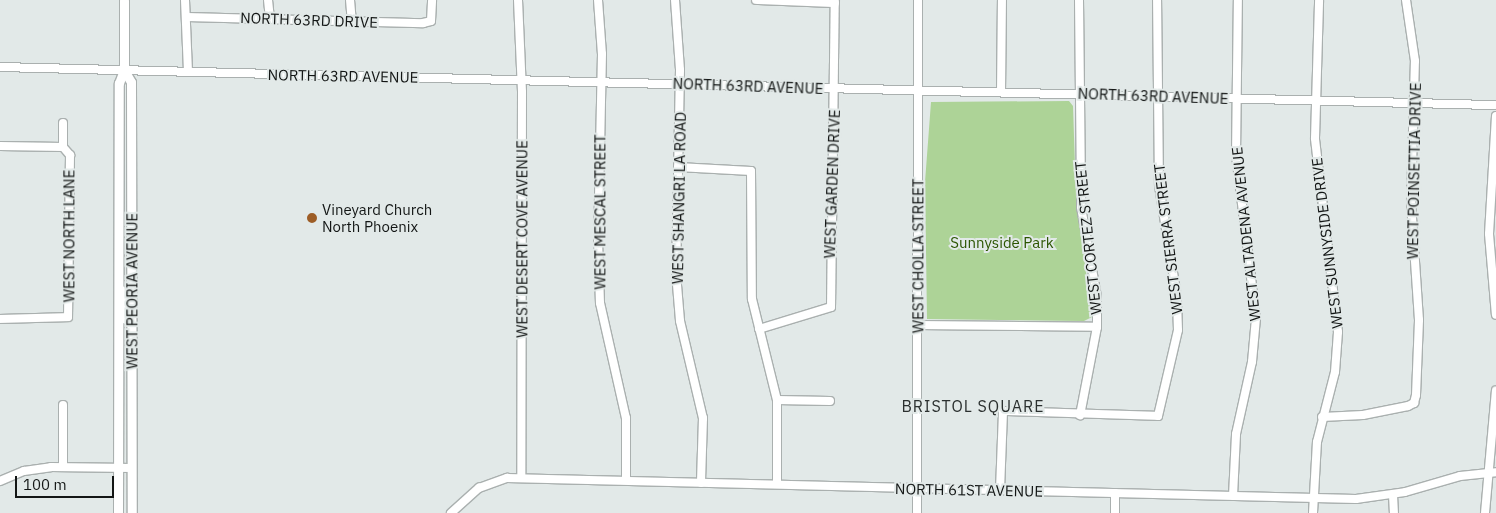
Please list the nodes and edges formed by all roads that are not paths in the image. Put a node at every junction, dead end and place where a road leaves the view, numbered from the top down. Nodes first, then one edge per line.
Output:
1 (124, 0) edge
2 (185, 0) edge
3 (268, 0) edge
4 (350, 0) edge
5 (432, 0) edge
6 (518, 0) edge
7 (598, 0) edge
8 (675, 0) edge
9 (756, 0) edge
10 (918, 0) edge
11 (1002, 0) edge
12 (1080, 0) edge
13 (1157, 0) edge
14 (1238, 0) edge
15 (1319, 0) edge
16 (1406, 0) edge
17 (835, 2) edge
18 (187, 17) junction
19 (270, 19) junction
20 (352, 22) junction
21 (0, 67) edge
22 (124, 70) junction
23 (188, 72) junction
24 (522, 80) junction
25 (602, 82) junction
26 (680, 84) junction
27 (834, 88) junction
28 (918, 90) junction
29 (1001, 92) junction
30 (1079, 94) junction
31 (1156, 96) junction
32 (1236, 98) junction
33 (1316, 101) junction
34 (1415, 103) junction
35 (1496, 105) edge
36 (1496, 116) edge
37 (64, 123) dead end
38 (0, 146) edge
39 (64, 147) junction
40 (678, 167) junction
41 (118, 280) junction
42 (1496, 315) edge
43 (0, 319) edge
44 (918, 325) junction
45 (1097, 327) junction
46 (759, 329) junction
47 (132, 362) junction
48 (1496, 390) edge
49 (777, 400) junction
50 (830, 401) dead end
51 (63, 405) dead end
52 (1080, 415) junction
53 (1322, 417) junction
54 (63, 467) junction
55 (118, 468) junction
56 (132, 468) junction
57 (1493, 473) edge
58 (521, 478) junction
59 (626, 480) junction
60 (0, 482) edge
61 (701, 483) junction
62 (777, 484) junction
63 (917, 488) junction
64 (1000, 490) junction
65 (1115, 493) junction
66 (1393, 494) junction
67 (1233, 496) junction
68 (1314, 498) junction
69 (118, 513) edge
70 (132, 513) edge
71 (451, 513) edge
72 (917, 513) edge
73 (1115, 513) edge
74 (1313, 513) edge
75 (1394, 513) edge
76 (1485, 513) edge

1 - 22 main road, WEST PEORIA AVENUE
2 - 18 street
3 - 19 street
4 - 20 street
5 - 20 street, NORTH 63RD DRIVE
6 - 24 street, WEST DESERT COVE AVENUE
7 - 25 street, WEST MESCAL STREET
8 - 26 street, WEST SHANGRI LA ROAD
9 - 17 street
10 - 28 street, WEST CHOLLA STREET
11 - 29 street
12 - 30 street, WEST CORTEZ STREET
13 - 31 street, WEST SIERRA STREET
14 - 32 street, WEST ALTADENA AVENUE
15 - 33 street, WEST SUNNYSIDE DRIVE
16 - 34 street, WEST POINSETTIA DRIVE
17 - 27 street, WEST GARDEN DRIVE
18 - 19 street, NORTH 63RD DRIVE
18 - 23 street
19 - 20 street, NORTH 63RD DRIVE
21 - 22 street, NORTH 63RD AVENUE
22 - 23 street, NORTH 63RD AVENUE
22 - 41 main road, WEST PEORIA AVENUE
22 - 47 main road, WEST PEORIA AVENUE
23 - 24 street, NORTH 63RD AVENUE
24 - 25 street, NORTH 63RD AVENUE
24 - 58 street, WEST DESERT COVE AVENUE
25 - 26 street, NORTH 63RD AVENUE
25 - 59 street, WEST MESCAL STREET
26 - 27 street, NORTH 63RD AVENUE
26 - 40 street, WEST SHANGRI LA ROAD
27 - 28 street, NORTH 63RD AVENUE
27 - 46 street, WEST GARDEN DRIVE
28 - 29 street, NORTH 63RD AVENUE
28 - 44 street, WEST CHOLLA STREET
29 - 30 street, NORTH 63RD AVENUE
30 - 31 street, NORTH 63RD AVENUE
30 - 45 street, WEST CORTEZ STREET
31 - 32 street, NORTH 63RD AVENUE
31 - 52 street, WEST SIERRA STREET
32 - 33 street, NORTH 63RD AVENUE
32 - 67 street, WEST ALTADENA AVENUE
33 - 34 street, NORTH 63RD AVENUE
33 - 53 street, WEST SUNNYSIDE DRIVE
34 - 35 street, NORTH 63RD AVENUE
34 - 53 street, WEST POINSETTIA DRIVE
36 - 42 street
37 - 39 street, WEST NORTH LANE
38 - 39 street
39 - 43 street, WEST NORTH LANE
40 - 46 street
40 - 61 street, WEST SHANGRI LA ROAD
41 - 47 main road
41 - 55 main road, WEST PEORIA AVENUE
44 - 45 street
44 - 63 street, WEST CHOLLA STREET
45 - 52 street, WEST CORTEZ STREET
46 - 49 street
47 - 56 main road, WEST PEORIA AVENUE
48 - 57 street
49 - 50 street
49 - 62 street
51 - 54 street
52 - 64 street
53 - 68 street, WEST SUNNYSIDE DRIVE
54 - 55 street
54 - 60 street
55 - 56 street
55 - 69 main road, WEST PEORIA AVENUE
56 - 70 main road, WEST PEORIA AVENUE
57 - 66 street, NORTH 61ST AVENUE
57 - 76 street
58 - 59 street, NORTH 61ST AVENUE
58 - 71 street, NORTH 61ST AVENUE
59 - 61 street, NORTH 61ST AVENUE
61 - 62 street, NORTH 61ST AVENUE
62 - 63 street, NORTH 61ST AVENUE
63 - 64 street, NORTH 61ST AVENUE
63 - 72 street, WEST CHOLLA STREET
64 - 65 street, NORTH 61ST AVENUE
65 - 67 street, NORTH 61ST AVENUE
65 - 73 street
66 - 68 street, NORTH 61ST AVENUE
66 - 75 street
67 - 68 street, NORTH 61ST AVENUE
68 - 74 street, WEST SUNNYSIDE DRIVE

